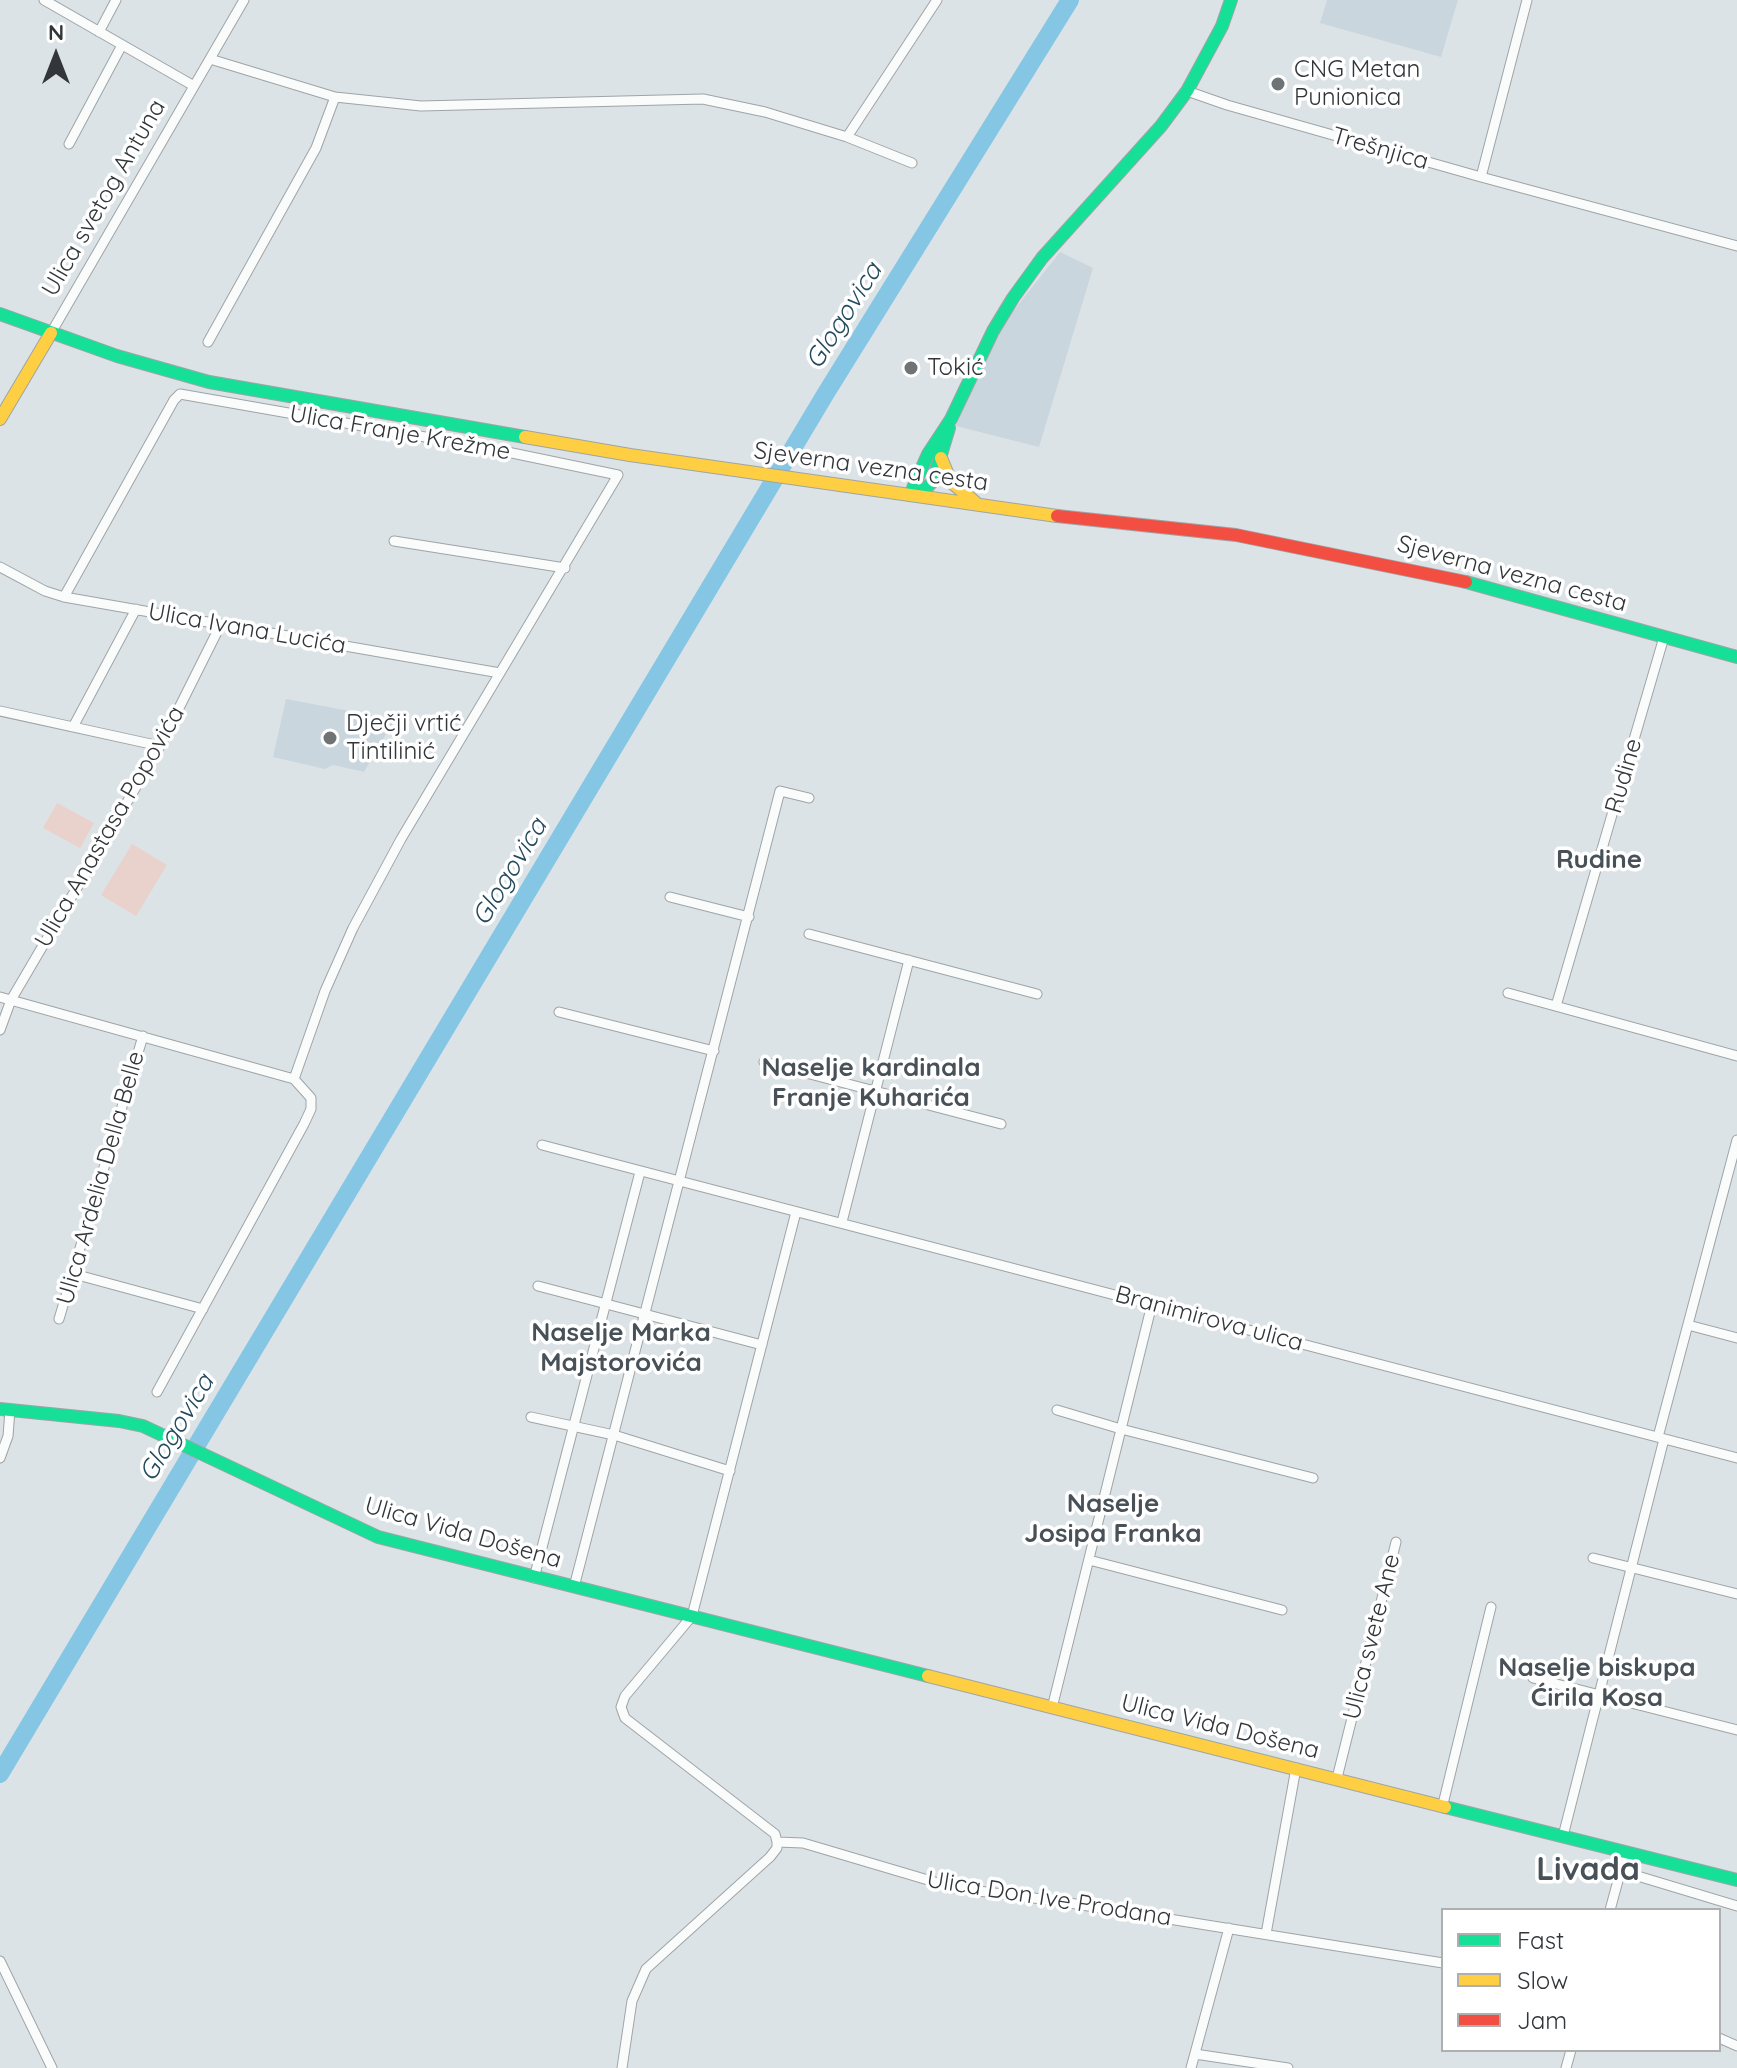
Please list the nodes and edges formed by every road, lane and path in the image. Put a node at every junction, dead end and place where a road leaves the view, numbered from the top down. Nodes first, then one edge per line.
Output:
1 (44, 0) edge
2 (116, 0) edge
3 (244, 0) edge
4 (937, 0) edge
5 (1231, 0) edge
6 (1527, 0) edge
7 (99, 32) junction
8 (122, 45) junction
9 (210, 59) junction
10 (194, 86) junction
11 (1187, 91) junction
12 (335, 97) junction
13 (847, 137) junction
14 (69, 144) dead end
15 (912, 163) dead end
16 (1481, 177) junction
17 (1737, 246) edge
18 (0, 314) edge
19 (51, 333) junction
20 (208, 342) dead end
21 (0, 419) edge
22 (951, 419) junction
23 (491, 432) junction
24 (488, 448) junction
25 (941, 458) junction
26 (914, 496) junction
27 (983, 505) junction
28 (394, 541) dead end
29 (0, 567) edge
30 (565, 568) junction
31 (64, 597) junction
32 (136, 609) junction
33 (221, 624) junction
34 (1664, 637) junction
35 (1737, 657) edge
36 (500, 673) junction
37 (0, 711) edge
38 (73, 727) junction
39 (160, 746) junction
40 (809, 798) dead end
41 (670, 897) dead end
42 (749, 917) junction
43 (809, 934) dead end
44 (909, 960) junction
45 (1508, 993) dead end
46 (1037, 994) dead end
47 (5, 998) edge
48 (1556, 1006) junction
49 (559, 1012) dead end
50 (0, 1030) edge
51 (143, 1036) junction
52 (714, 1051) junction
53 (1737, 1056) edge
54 (764, 1062) dead end
55 (294, 1079) junction
56 (875, 1092) junction
57 (1001, 1124) dead end
58 (1737, 1140) edge
59 (542, 1145) dead end
60 (640, 1172) junction
61 (681, 1182) junction
62 (796, 1212) junction
63 (842, 1222) junction
64 (74, 1274) junction
65 (538, 1286) dead end
66 (605, 1304) junction
67 (1152, 1304) junction
68 (203, 1309) junction
69 (646, 1315) junction
70 (59, 1319) dead end
71 (1688, 1325) junction
72 (1737, 1338) edge
73 (762, 1345) junction
74 (157, 1392) dead end
75 (5, 1409) edge
76 (1057, 1410) dead end
77 (531, 1417) dead end
78 (574, 1427) junction
79 (1121, 1429) junction
80 (614, 1435) junction
81 (1661, 1438) junction
82 (0, 1458) edge
83 (1737, 1458) edge
84 (730, 1471) junction
85 (1313, 1478) dead end
86 (1396, 1542) dead end
87 (1593, 1558) dead end
88 (1089, 1560) junction
89 (1631, 1567) junction
90 (534, 1578) junction
91 (574, 1587) junction
92 (1737, 1594) edge
93 (1491, 1607) dead end
94 (1282, 1610) dead end
95 (692, 1616) junction
96 (1533, 1678) dead end
97 (1599, 1695) junction
98 (1052, 1708) junction
99 (1737, 1730) edge
100 (1296, 1768) junction
101 (1337, 1778) junction
102 (1443, 1804) junction
103 (1563, 1836) junction
104 (777, 1842) junction
105 (1626, 1851) junction
106 (1621, 1871) junction
107 (1737, 1880) edge
108 (1737, 1906) edge
109 (1611, 1908) edge
110 (1229, 1928) junction
111 (1266, 1934) junction
112 (0, 1961) edge
113 (1441, 1963) edge
114 (1195, 2054) junction
115 (52, 2068) edge
116 (622, 2068) edge
117 (1191, 2068) edge
118 (1288, 2068) edge

1 - 7 street
2 - 7 street
3 - 9 street, Ulica svetog Antuna
4 - 13 street
5 - 11 main road
6 - 16 street
7 - 8 street
8 - 10 street
8 - 14 street
9 - 10 street, Ulica svetog Antuna
9 - 12 street
10 - 19 street, Ulica svetog Antuna
11 - 16 street, Trešnjica
11 - 22 main road
12 - 13 street
12 - 20 street
13 - 15 street
16 - 17 street, Trešnjica
18 - 19 main road, Sjeverna vezna cesta
19 - 21 main road, Ulica svetog Antuna
19 - 23 main road, Sjeverna vezna cesta
22 - 25 main road
22 - 26 main road
23 - 24 street
23 - 26 main road, Sjeverna vezna cesta
24 - 30 street, Ulica Franje Krežme
24 - 31 street, Ulica Franje Krežme
25 - 26 main road
25 - 27 main road
26 - 27 main road, Sjeverna vezna cesta
27 - 34 main road, Sjeverna vezna cesta
28 - 30 street
29 - 31 street, Ulica Ivana Lucića
30 - 36 street
31 - 32 street, Ulica Ivana Lucića
32 - 33 street, Ulica Ivana Lucića
32 - 38 street
33 - 36 street, Ulica Ivana Lucića
33 - 39 street, Ulica Anastasa Popovića
34 - 35 main road, Sjeverna vezna cesta
34 - 48 street, Rudine
36 - 55 street
37 - 38 street
38 - 39 street
39 - 47 street, Ulica Anastasa Popovića
40 - 42 street
41 - 42 street
42 - 52 street
43 - 44 street
44 - 46 street
44 - 56 street
45 - 48 street
47 - 50 street, Ulica Anastasa Popovića
47 - 51 street
48 - 53 street
49 - 52 street
51 - 55 street
51 - 64 street, Ulica Ardelia Della Belle
52 - 61 street
54 - 56 street
55 - 68 street
56 - 57 street
56 - 63 street
58 - 71 street
59 - 60 street, Branimirova ulica
60 - 61 street, Branimirova ulica
60 - 66 street
61 - 62 street, Branimirova ulica
61 - 69 street
62 - 63 street, Branimirova ulica
62 - 73 street
63 - 67 street, Branimirova ulica
64 - 68 street
64 - 70 street, Ulica Ardelia Della Belle
65 - 66 street
66 - 69 street
66 - 78 street
67 - 79 street
67 - 81 street, Branimirova ulica
68 - 74 street
69 - 73 street
69 - 80 street
71 - 72 street
71 - 81 street
73 - 84 street
75 - 82 street
75 - 90 main road, Ulica Vida Došena
76 - 79 street
77 - 78 street
78 - 80 street
78 - 90 street
79 - 85 street
79 - 88 street
80 - 84 street
80 - 91 street
81 - 83 street, Branimirova ulica
81 - 89 street
84 - 95 street
86 - 101 street, Ulica svete Ane
87 - 89 street
88 - 94 street
88 - 98 street
89 - 92 street
89 - 97 street
90 - 91 main road, Ulica Vida Došena
91 - 95 main road, Ulica Vida Došena
93 - 102 street
95 - 98 main road, Ulica Vida Došena
95 - 104 street
96 - 97 street
97 - 99 street
97 - 103 street
98 - 100 main road, Ulica Vida Došena
100 - 101 main road, Ulica Vida Došena
100 - 111 street
101 - 102 main road, Ulica Vida Došena
102 - 103 main road, Ulica Vida Došena
103 - 105 main road, Ulica Vida Došena
104 - 110 street, Ulica Don Ive Prodana
104 - 116 street
105 - 106 street
105 - 107 main road, Ulica Vida Došena
106 - 108 street
106 - 109 street
110 - 111 street, Ulica Don Ive Prodana
110 - 114 street
111 - 113 street, Ulica Don Ive Prodana
112 - 115 street
114 - 117 street
114 - 118 street

